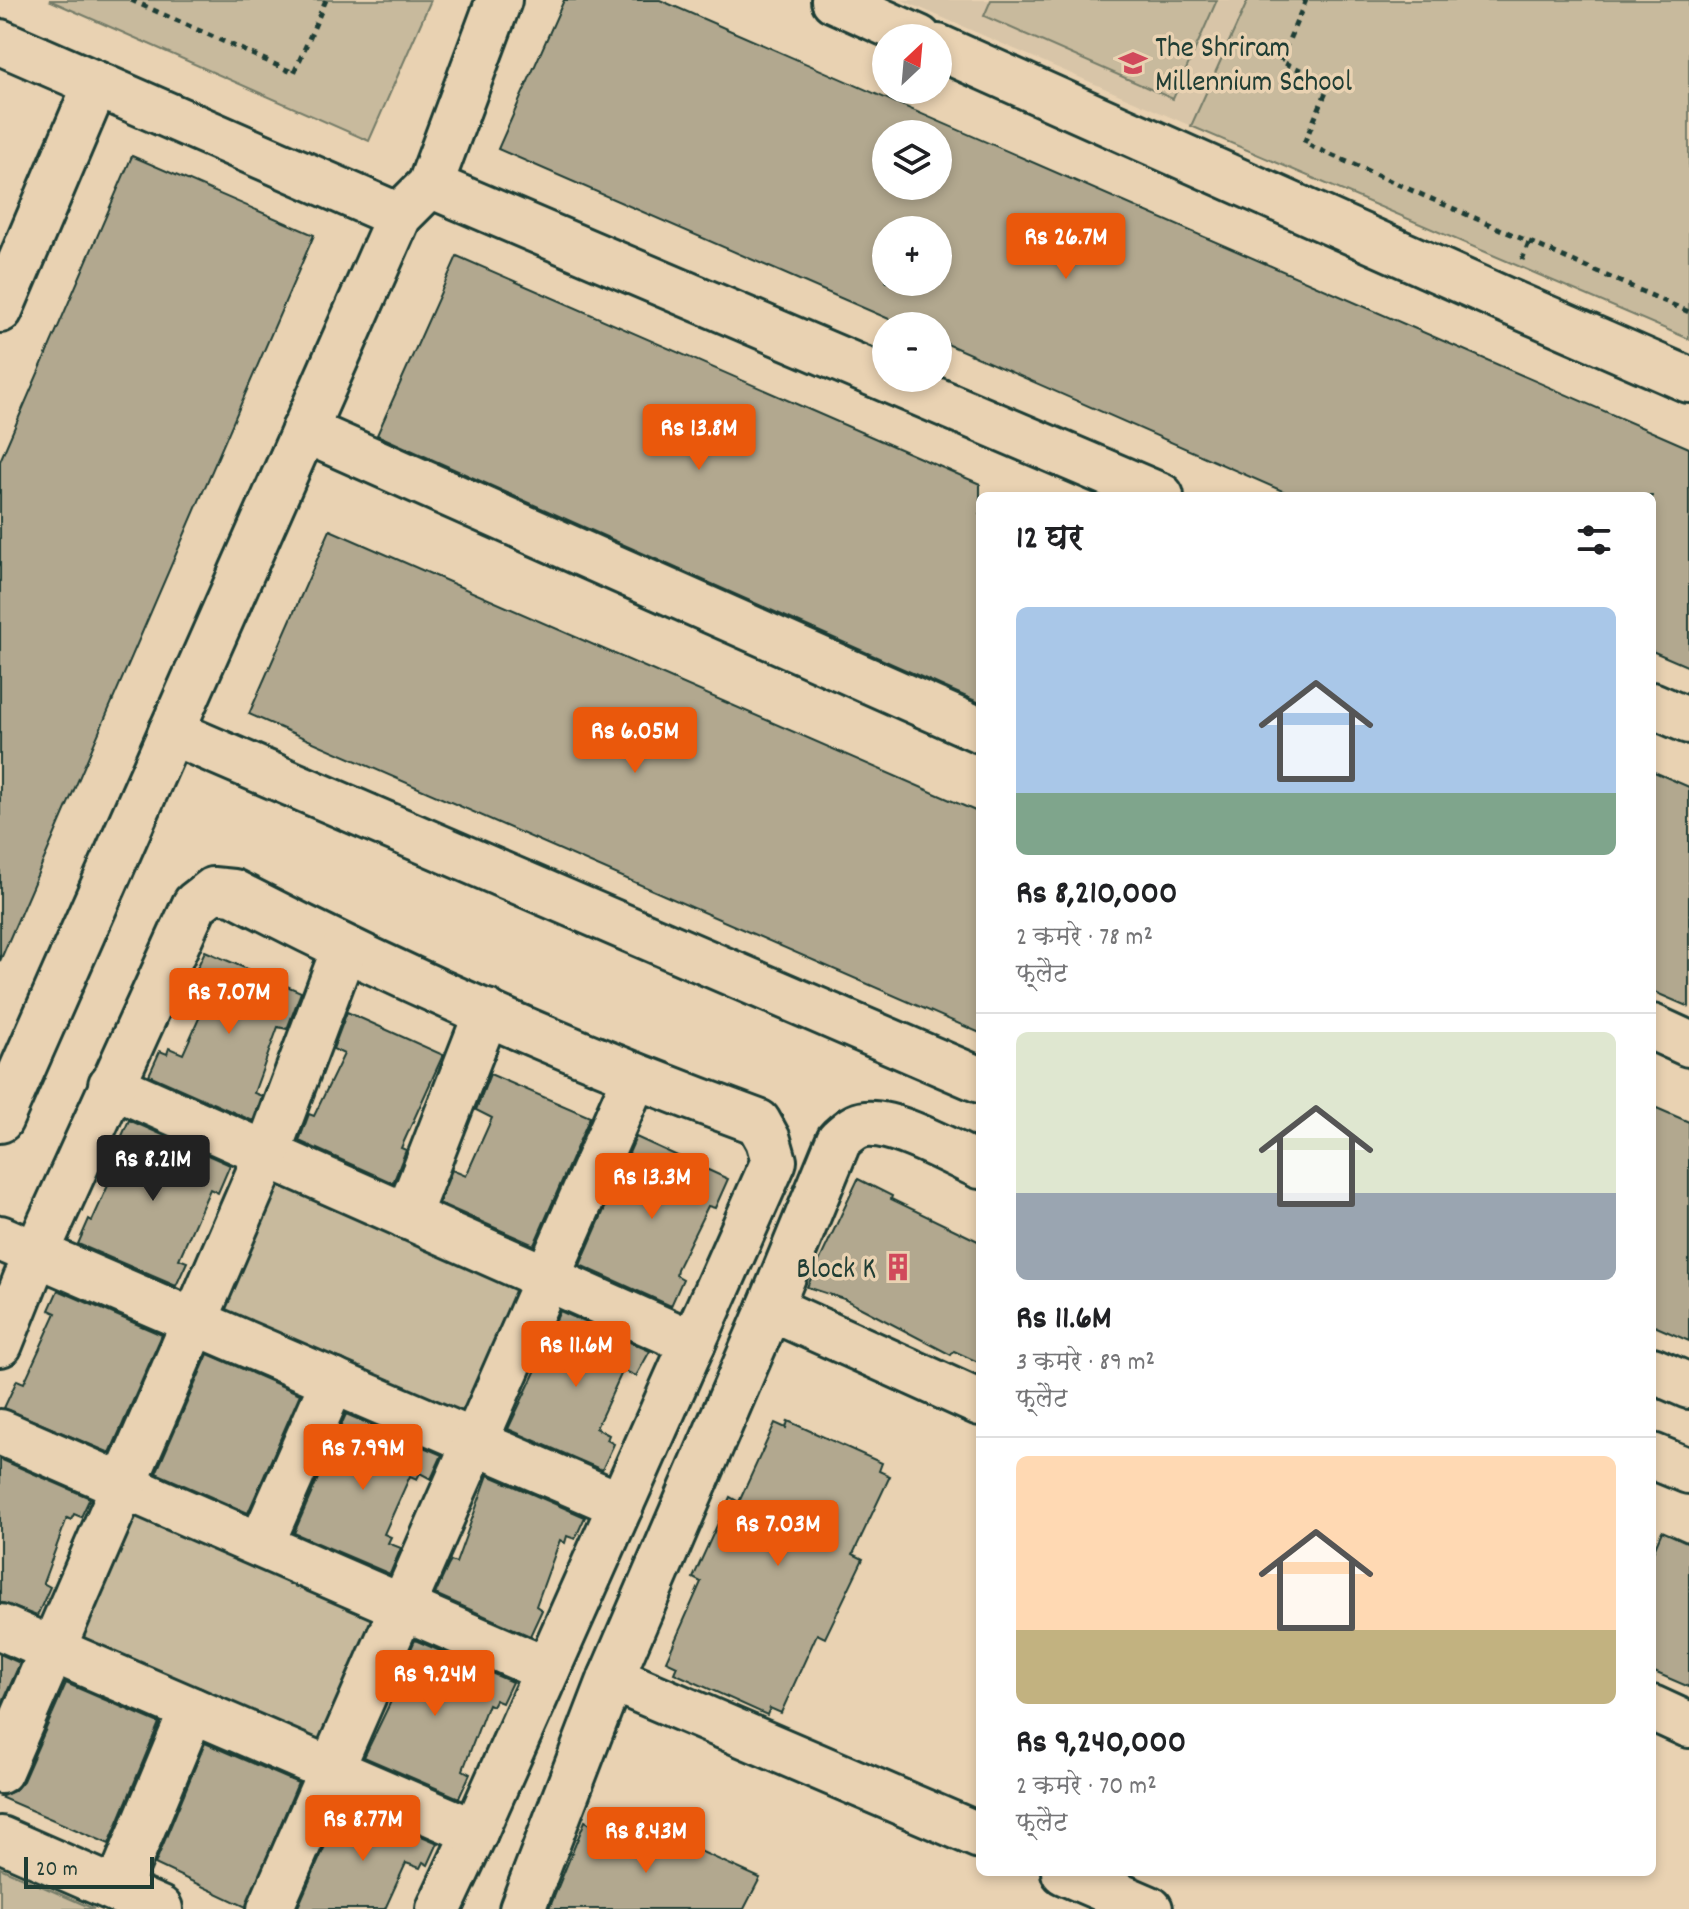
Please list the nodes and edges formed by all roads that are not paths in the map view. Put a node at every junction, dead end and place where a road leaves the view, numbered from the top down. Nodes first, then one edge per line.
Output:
1 (499, 0) edge
2 (834, 0) edge
3 (888, 24) edge
4 (0, 42) edge
5 (952, 53) edge
6 (96, 84) junction
7 (430, 185) junction
8 (399, 216) junction
9 (0, 310) edge
10 (1689, 380) edge
11 (304, 430) junction
12 (1152, 492) edge
13 (1656, 707) edge
14 (1689, 721) edge
15 (976, 728) edge
16 (171, 732) junction
17 (344, 949) junction
18 (487, 1012) junction
19 (1656, 1029) edge
20 (1689, 1044) edge
21 (635, 1077) junction
22 (976, 1078) edge
23 (111, 1085) junction
24 (0, 1120) edge
25 (267, 1154) junction
26 (976, 1164) edge
27 (407, 1217) junction
28 (18, 1246) edge
29 (547, 1279) junction
30 (770, 1308) junction
31 (194, 1321) junction
32 (693, 1343) junction
33 (0, 1344) edge
34 (1656, 1372) edge
35 (333, 1381) junction
36 (1689, 1386) edge
37 (976, 1401) edge
38 (0, 1432) edge
39 (475, 1442) junction
40 (1656, 1458) edge
41 (1689, 1471) edge
42 (124, 1485) junction
43 (621, 1505) junction
44 (261, 1545) junction
45 (403, 1607) junction
46 (0, 1627) edge
47 (52, 1650) junction
48 (547, 1670) junction
49 (611, 1678) junction
50 (192, 1710) junction
51 (1656, 1710) edge
52 (1689, 1725) edge
53 (331, 1770) junction
54 (0, 1771) edge
55 (475, 1832) junction
56 (976, 1834) edge
57 (0, 1839) edge
58 (1073, 1876) edge
59 (117, 1890) junction
60 (160, 1909) edge
61 (270, 1909) edge
62 (439, 1909) edge
63 (522, 1909) edge
64 (1150, 1909) edge

1 - 7 street
2 - 3 street
4 - 6 street
5 - 10 street
6 - 8 street
6 - 9 street
7 - 8 street
7 - 12 street
8 - 11 street
11 - 15 street
11 - 16 street
13 - 14 street
16 - 22 street
16 - 24 street
17 - 18 street
17 - 23 street
17 - 25 street
18 - 21 street
18 - 27 street
19 - 20 street
21 - 29 street
21 - 32 street
23 - 25 street
23 - 28 street
25 - 27 street
25 - 31 street
26 - 30 street
27 - 29 street
28 - 31 street
28 - 33 street
29 - 32 street
29 - 39 street
30 - 37 street
30 - 49 street
31 - 35 street
31 - 42 street
32 - 43 street
34 - 36 street
35 - 39 street
35 - 44 street
38 - 42 street
39 - 43 street
39 - 45 street
40 - 41 street
42 - 44 street
42 - 47 street
43 - 48 street
44 - 45 street
45 - 48 street
45 - 53 street
46 - 47 street
47 - 50 street
47 - 54 street
48 - 55 street
49 - 56 street
49 - 63 street
50 - 53 street
50 - 59 street
51 - 52 street
53 - 55 street
53 - 61 street
55 - 62 street
57 - 59 street
58 - 64 street
59 - 60 street

